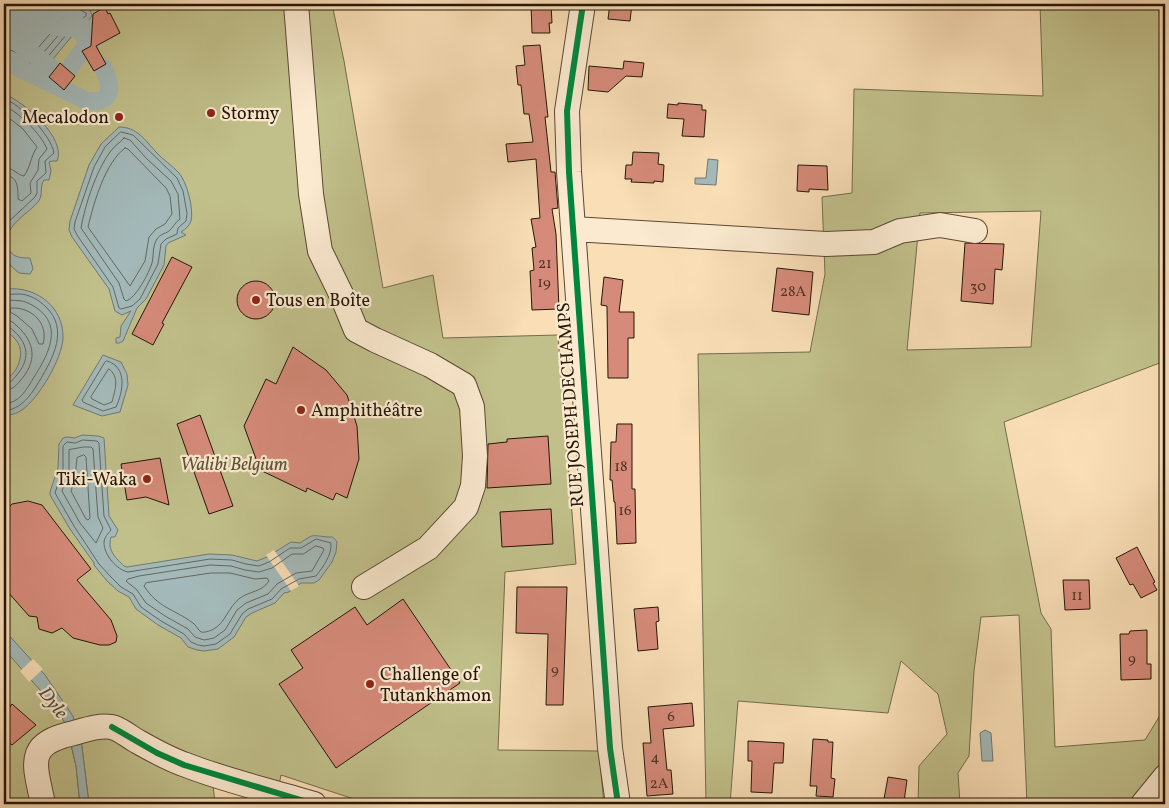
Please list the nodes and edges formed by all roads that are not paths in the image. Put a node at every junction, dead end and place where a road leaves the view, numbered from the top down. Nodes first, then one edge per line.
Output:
1 (296, 4) edge
2 (583, 4) edge
3 (573, 229) junction
4 (975, 231) dead end
5 (364, 587) dead end
6 (1165, 780) edge
7 (43, 804) edge
8 (314, 804) edge
9 (618, 804) edge
10 (1143, 804) edge

1 - 5 street
2 - 3 street, RUE JOSEPH DECHAMPS
3 - 4 street
3 - 9 street, RUE JOSEPH DECHAMPS
6 - 10 street
7 - 8 street

